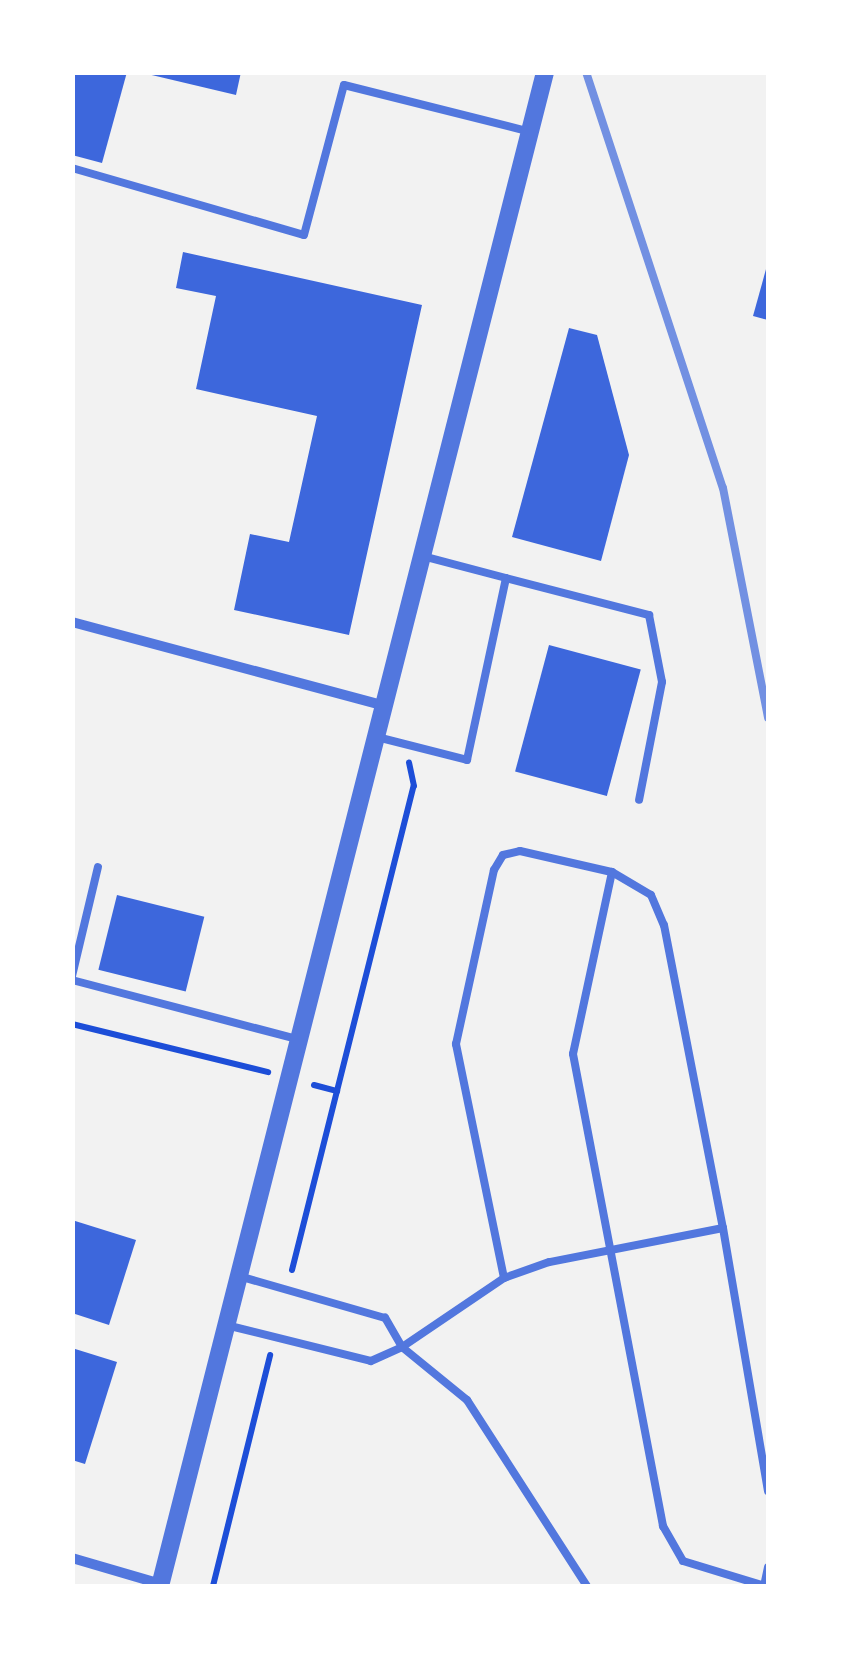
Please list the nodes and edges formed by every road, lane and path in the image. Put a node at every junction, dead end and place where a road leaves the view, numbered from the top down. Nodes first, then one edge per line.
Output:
1 (544, 72) edge
2 (530, 132) junction
3 (72, 168) edge
4 (423, 556) junction
5 (506, 578) junction
6 (72, 622) edge
7 (385, 706) junction
8 (377, 737) junction
9 (408, 759) dead end
10 (640, 800) dead end
11 (98, 867) dead end
12 (612, 872) junction
13 (72, 978) edge
14 (72, 1024) edge
15 (300, 1040) junction
16 (290, 1078) junction
17 (723, 1228) junction
18 (612, 1250) junction
19 (239, 1276) junction
20 (504, 1278) junction
21 (226, 1325) junction
22 (402, 1346) junction
23 (768, 1491) edge
24 (72, 1558) edge
25 (768, 1566) edge
26 (160, 1585) edge
27 (587, 1586) edge
28 (765, 1586) edge

1 - 2 street
2 - 3 lane
2 - 4 street
4 - 5 lane
4 - 7 street
5 - 8 lane
5 - 10 lane
6 - 7 street
7 - 8 street
8 - 15 street
9 - 16 path
11 - 13 lane
12 - 17 lane
12 - 18 lane
12 - 20 lane
13 - 15 lane
14 - 16 path
15 - 16 street
16 - 19 street
17 - 18 lane
17 - 23 lane
18 - 20 lane
18 - 28 lane
19 - 21 street
19 - 22 lane
20 - 22 lane
21 - 22 lane
21 - 26 street
22 - 27 lane
24 - 26 street
25 - 28 lane

